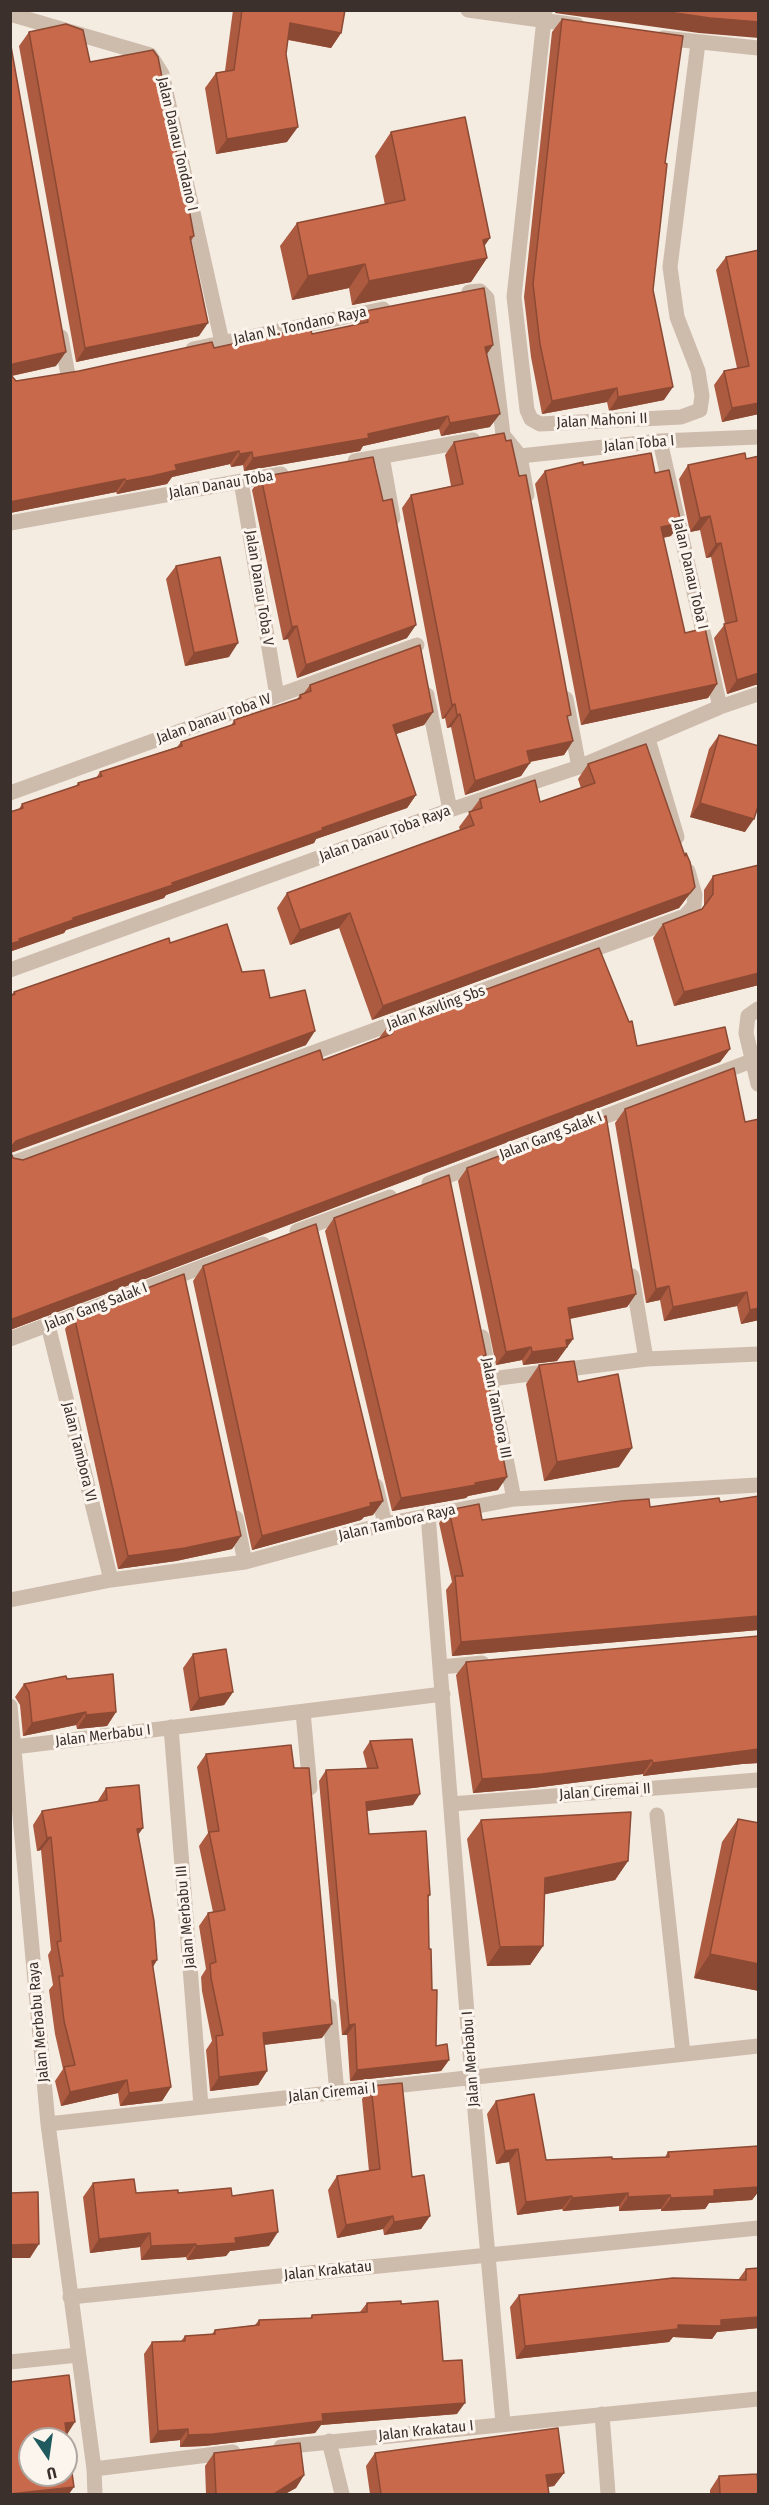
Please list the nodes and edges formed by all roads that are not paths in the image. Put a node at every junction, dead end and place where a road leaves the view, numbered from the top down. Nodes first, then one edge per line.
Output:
1 (468, 10) edge
2 (10, 14) edge
3 (544, 16) edge
4 (591, 27) edge
5 (651, 36) edge
6 (698, 42) junction
7 (759, 48) edge
8 (453, 294) edge
9 (395, 306) edge
10 (57, 316) edge
11 (222, 342) junction
12 (178, 352) edge
13 (67, 375) edge
14 (503, 435) junction
15 (759, 437) edge
16 (660, 441) junction
17 (382, 456) junction
18 (520, 456) junction
19 (335, 464) edge
20 (300, 471) edge
21 (241, 481) junction
22 (531, 513) edge
23 (10, 523) edge
24 (396, 534) edge
25 (417, 646) edge
26 (424, 681) edge
27 (563, 685) edge
28 (759, 694) edge
29 (277, 696) junction
30 (720, 707) junction
31 (648, 739) junction
32 (579, 766) junction
33 (10, 793) edge
34 (450, 810) junction
35 (10, 970) edge
36 (759, 1009) edge
37 (754, 1060) junction
38 (759, 1084) edge
39 (10, 1164) edge
40 (630, 1267) edge
41 (478, 1323) edge
42 (48, 1325) junction
43 (10, 1339) edge
44 (759, 1354) edge
45 (646, 1359) junction
46 (491, 1379) junction
47 (371, 1466) edge
48 (759, 1485) edge
49 (514, 1499) junction
50 (233, 1505) edge
51 (428, 1514) junction
52 (385, 1524) junction
53 (245, 1562) junction
54 (111, 1580) junction
55 (10, 1600) edge
56 (500, 1662) edge
57 (441, 1667) junction
58 (443, 1694) junction
59 (10, 1706) edge
60 (303, 1712) junction
61 (171, 1728) junction
62 (14, 1747) junction
63 (759, 1779) edge
64 (451, 1804) junction
65 (312, 1807) edge
66 (657, 1815) dead end
67 (18, 1861) edge
68 (327, 1985) edge
69 (759, 2046) edge
70 (683, 2054) junction
71 (472, 2078) junction
72 (337, 2092) junction
73 (201, 2106) junction
74 (48, 2124) junction
75 (759, 2228) edge
76 (487, 2255) junction
77 (70, 2297) junction
78 (78, 2355) junction
79 (10, 2362) edge
80 (759, 2399) edge
81 (602, 2414) junction
82 (502, 2423) junction
83 (329, 2441) junction
84 (270, 2448) edge
85 (247, 2451) edge
86 (94, 2469) junction
87 (95, 2494) edge
88 (342, 2494) edge
89 (608, 2494) edge

1 - 3 street
2 - 11 street, Jalan Danau Tondano I
3 - 4 street
3 - 6 street, Jalan Mahoni II
5 - 6 street
6 - 7 street
8 - 14 street
9 - 11 street, Jalan N. Tondano Raya
10 - 13 street
11 - 12 street, Jalan N. Tondano Raya
14 - 17 street
14 - 18 street
15 - 16 street, Jalan Toba I
16 - 18 street, Jalan Toba I
16 - 30 street, Jalan Danau Toba I
17 - 19 street
17 - 24 street
18 - 22 street
20 - 21 street, Jalan Danau Toba
21 - 23 street, Jalan Danau Toba
21 - 29 street, Jalan Danau Toba V
25 - 29 street, Jalan Danau Toba IV
26 - 34 street
27 - 32 street
28 - 30 street, Jalan Danau Toba Raya
29 - 33 street, Jalan Danau Toba IV
30 - 31 street, Jalan Danau Toba Raya
31 - 32 street, Jalan Danau Toba Raya
31 - 39 street, Jalan Kavling Sbs
32 - 34 street, Jalan Danau Toba Raya
34 - 35 street, Jalan Danau Toba Raya
36 - 37 street
37 - 38 street
37 - 42 street, Jalan Gang Salak I
40 - 45 street
41 - 46 street, Jalan Tambora III
42 - 43 street, Jalan Gang Salak I
42 - 54 street, Jalan Tambora VI
44 - 45 street
45 - 46 street
46 - 49 street, Jalan Tambora III
47 - 52 street
48 - 49 street, Jalan Tambora Raya
49 - 51 street, Jalan Tambora Raya
50 - 53 street
51 - 52 street, Jalan Tambora Raya
51 - 57 street, Jalan Merbabu I
52 - 53 street, Jalan Tambora Raya
53 - 54 street, Jalan Tambora Raya
54 - 55 street, Jalan Tambora Raya
56 - 57 street
57 - 58 street, Jalan Merbabu I
58 - 60 street, Jalan Merbabu I
58 - 64 street, Jalan Merbabu I
59 - 62 street, Jalan Merbabu Raya
60 - 61 street, Jalan Merbabu I
60 - 65 street
61 - 62 street, Jalan Merbabu I
61 - 73 street, Jalan Merbabu III
62 - 67 street, Jalan Merbabu Raya
63 - 64 street, Jalan Ciremai II
64 - 71 street, Jalan Merbabu I
66 - 70 street
67 - 74 street, Jalan Merbabu Raya
68 - 72 street
69 - 70 street, Jalan Ciremai I
70 - 71 street, Jalan Ciremai I
71 - 72 street, Jalan Ciremai I
71 - 76 street, Jalan Merbabu I
72 - 73 street, Jalan Ciremai I
73 - 74 street, Jalan Ciremai I
74 - 77 street, Jalan Merbabu Raya
75 - 76 street, Jalan Krakatau
76 - 77 street, Jalan Krakatau
76 - 82 street, Jalan Merbabu I
77 - 78 street
78 - 79 street
78 - 86 street
80 - 81 street, Jalan Krakatau I
81 - 82 street, Jalan Krakatau I
81 - 89 street
82 - 83 street, Jalan Krakatau I
83 - 84 street, Jalan Krakatau I
83 - 88 street
85 - 86 street
86 - 87 street

